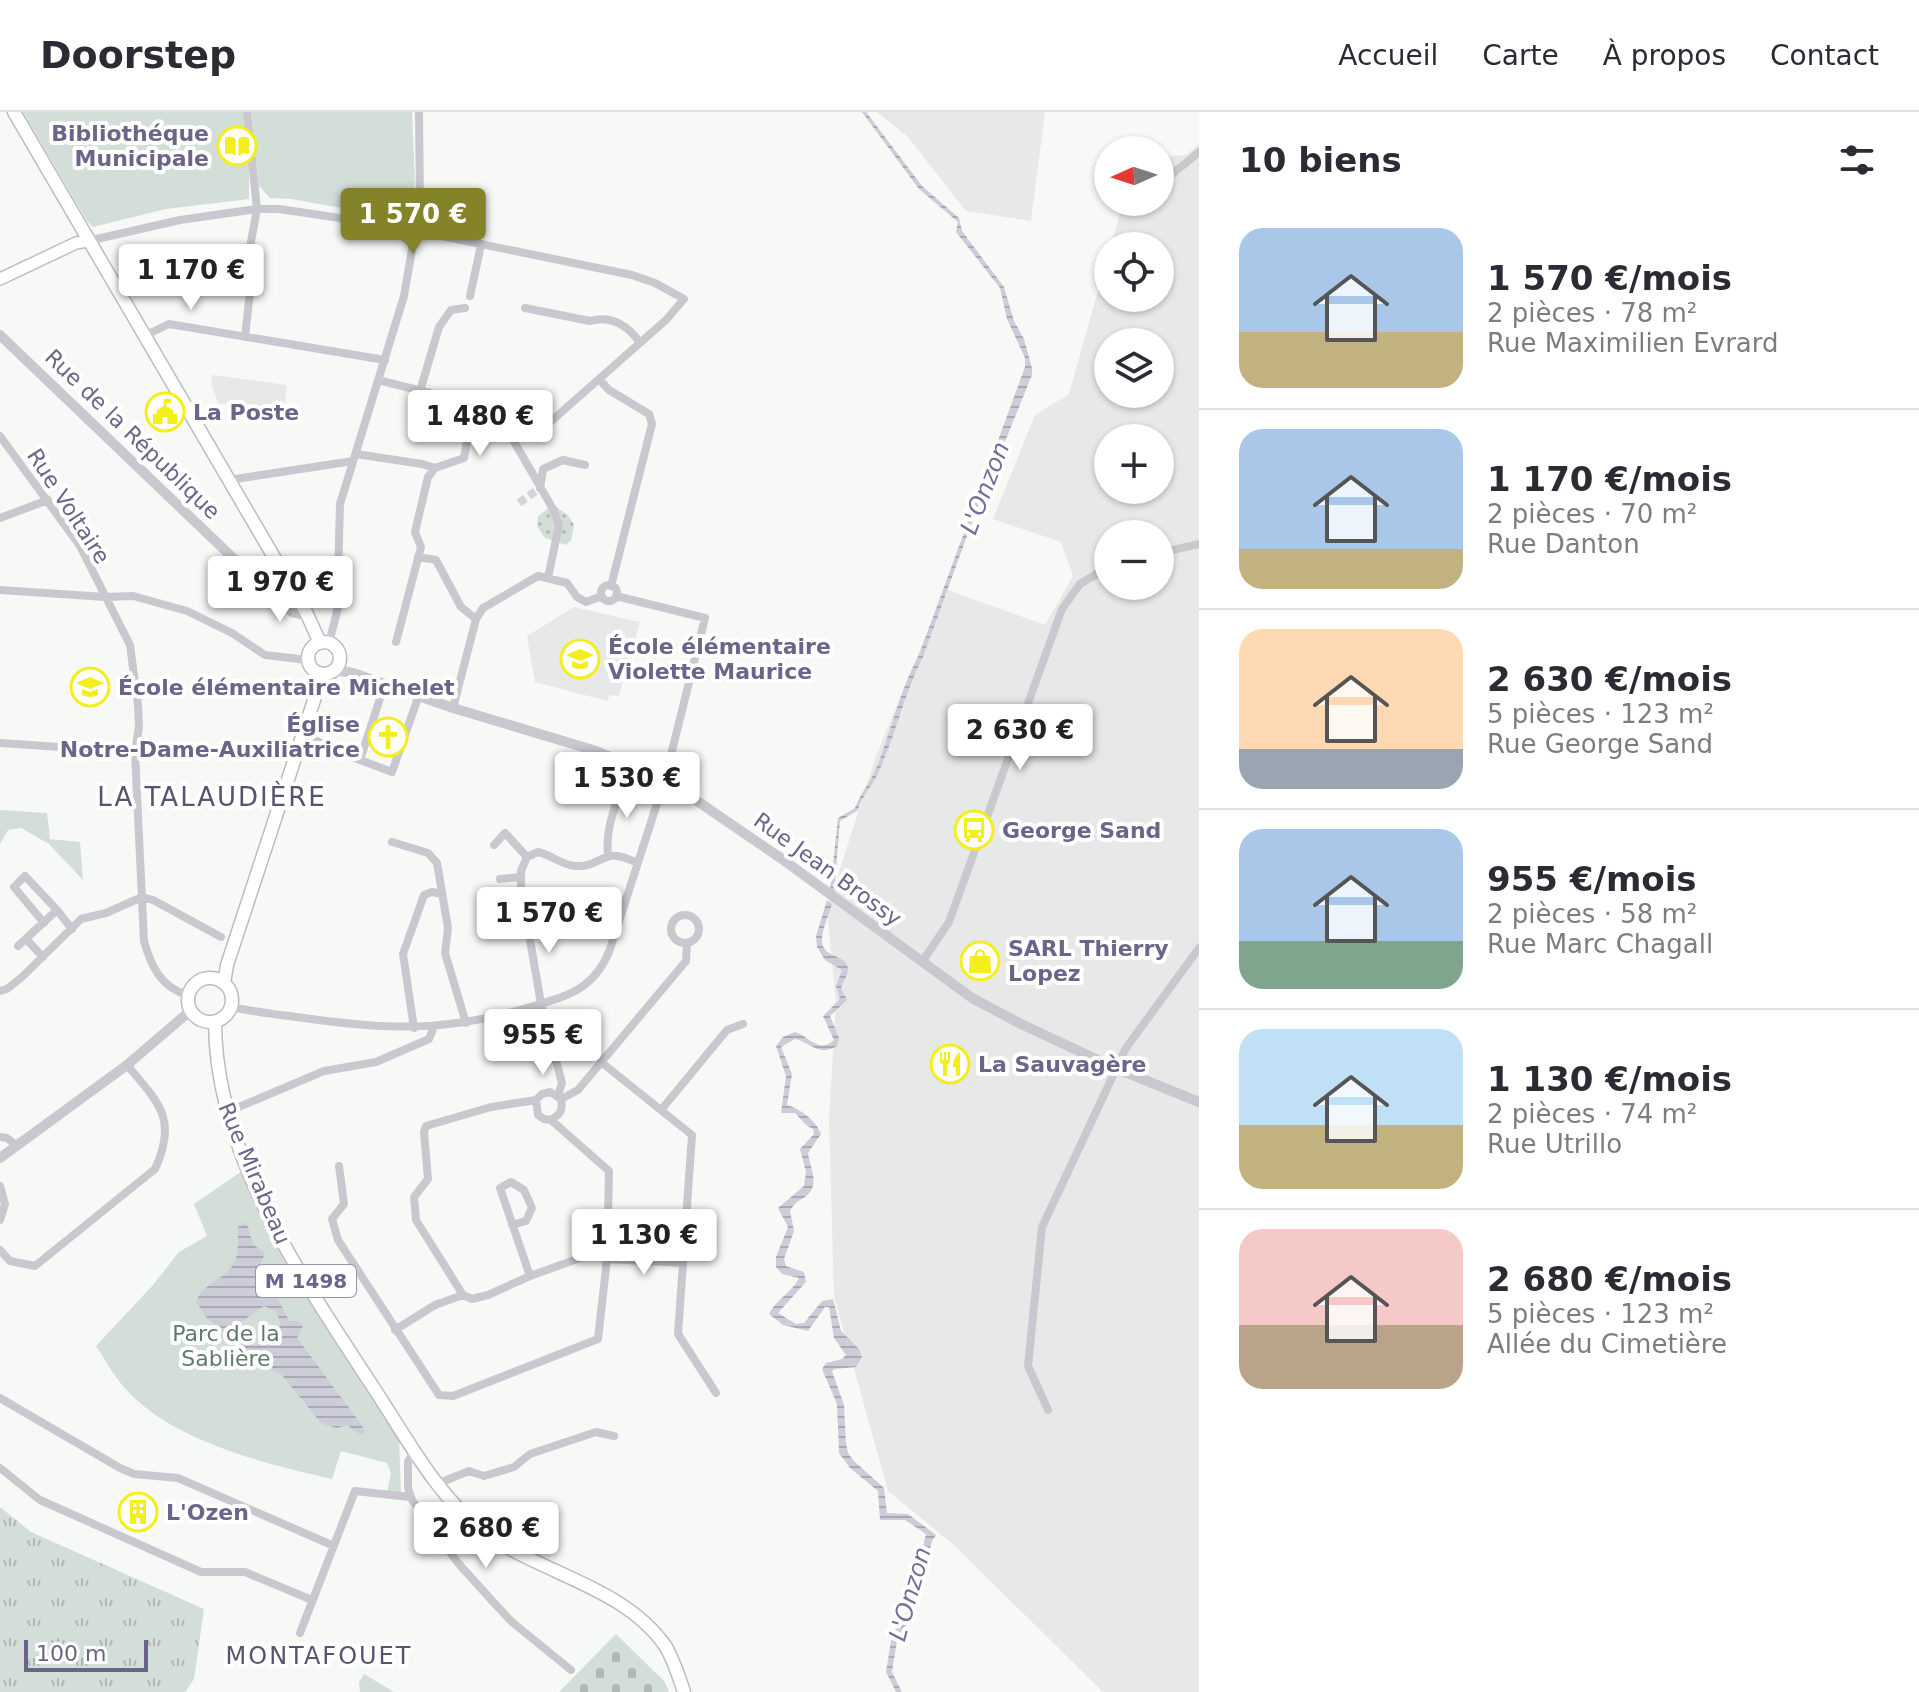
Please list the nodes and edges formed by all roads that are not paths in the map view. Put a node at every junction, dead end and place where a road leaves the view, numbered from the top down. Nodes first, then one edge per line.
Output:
1 (14, 112) edge
2 (247, 112) edge
3 (419, 112) edge
4 (1199, 152) edge
5 (1174, 173) edge
6 (257, 209) junction
7 (401, 227) junction
8 (415, 231) junction
9 (88, 241) junction
10 (481, 245) junction
11 (0, 279) edge
12 (470, 296) dead end
13 (465, 308) dead end
14 (525, 308) dead end
15 (0, 335) edge
16 (144, 336) junction
17 (245, 337) junction
18 (640, 343) junction
19 (385, 360) junction
20 (599, 379) junction
21 (378, 380) junction
22 (420, 391) junction
23 (473, 406) junction
24 (497, 412) junction
25 (0, 436) edge
26 (354, 458) junction
27 (585, 465) dead end
28 (435, 468) junction
29 (229, 480) junction
30 (540, 488) junction
31 (48, 500) junction
32 (0, 518) edge
33 (1199, 544) edge
34 (1174, 550) edge
35 (418, 557) junction
36 (1094, 576) edge
37 (548, 578) junction
38 (611, 586) junction
39 (0, 590) edge
40 (602, 596) junction
41 (616, 596) junction
42 (105, 597) junction
43 (307, 614) junction
44 (476, 619) junction
45 (396, 642) dead end
46 (325, 643) junction
47 (308, 660) junction
48 (333, 669) junction
49 (385, 683) junction
50 (419, 695) junction
51 (453, 708) junction
52 (303, 735) junction
53 (0, 743) edge
54 (135, 752) junction
55 (360, 760) junction
56 (665, 779) junction
57 (623, 783) dead end
58 (392, 842) dead end
59 (494, 845) dead end
60 (608, 855) junction
61 (527, 857) junction
62 (637, 863) junction
63 (521, 877) junction
64 (500, 879) dead end
65 (442, 894) junction
66 (142, 897) junction
67 (566, 908) dead end
68 (57, 910) junction
69 (525, 912) junction
70 (44, 923) junction
71 (72, 929) junction
72 (221, 937) dead end
73 (26, 939) junction
74 (687, 943) dead end
75 (18, 946) dead end
76 (1199, 948) edge
77 (43, 957) junction
78 (922, 962) junction
79 (224, 983) junction
80 (0, 991) edge
81 (188, 995) junction
82 (541, 1004) junction
83 (231, 1007) junction
84 (190, 1011) junction
85 (215, 1022) junction
86 (466, 1023) junction
87 (743, 1024) dead end
88 (434, 1027) junction
89 (414, 1028) junction
90 (601, 1062) junction
91 (127, 1065) junction
92 (1115, 1068) junction
93 (559, 1097) junction
94 (536, 1100) junction
95 (1199, 1102) edge
96 (232, 1110) junction
97 (661, 1110) junction
98 (551, 1120) junction
99 (0, 1137) edge
100 (17, 1146) junction
101 (0, 1158) edge
102 (339, 1166) dead end
103 (0, 1186) edge
104 (0, 1220) edge
105 (512, 1225) junction
106 (608, 1248) junction
107 (0, 1250) edge
108 (607, 1259) junction
109 (683, 1263) junction
110 (530, 1276) junction
111 (463, 1295) junction
112 (395, 1330) junction
113 (716, 1393) dead end
114 (0, 1398) edge
115 (1048, 1410) dead end
116 (614, 1436) dead end
117 (414, 1451) junction
118 (0, 1468) edge
119 (439, 1483) junction
120 (410, 1497) junction
121 (334, 1546) junction
122 (312, 1600) junction
123 (300, 1633) dead end
124 (571, 1670) dead end
125 (684, 1692) edge

1 - 9 main road
2 - 6 street
3 - 8 street
4 - 5 street
6 - 7 street
6 - 9 street
6 - 17 street
7 - 8 street
7 - 8 street
8 - 10 street
8 - 19 street
9 - 11 main road
9 - 16 main road
10 - 12 street
10 - 18 street
13 - 22 street
14 - 18 street
15 - 43 street, Rue de la République
16 - 17 street
16 - 29 main road
17 - 19 street
18 - 20 street
19 - 21 street
20 - 24 street
20 - 38 street
21 - 22 street
21 - 26 street
22 - 23 street
23 - 24 street
23 - 28 street
24 - 30 street
25 - 31 street, Rue Voltaire
26 - 28 street
26 - 29 street
26 - 46 street
27 - 30 street
28 - 35 street
29 - 43 main road
30 - 37 street
31 - 32 street
31 - 42 street, Rue Voltaire
33 - 34 street
35 - 44 street
35 - 45 street
36 - 78 street
37 - 40 street
37 - 44 street
38 - 40 street
38 - 41 street
39 - 42 street
40 - 41 street
41 - 56 street
42 - 47 street
42 - 54 street, Rue Voltaire
43 - 46 main road
44 - 51 street
46 - 47 main road
46 - 48 main road
47 - 48 main road
48 - 49 street, Rue Jean Brossy
48 - 52 main road
49 - 50 street, Rue Jean Brossy
49 - 55 street
50 - 51 street, Rue Jean Brossy
50 - 55 street
51 - 56 street, Rue Jean Brossy
52 - 55 street
52 - 79 main road
53 - 54 street
54 - 66 street, Rue Voltaire
56 - 62 street
56 - 78 street, Rue Jean Brossy
57 - 60 street
58 - 65 street
59 - 61 street
60 - 61 street
60 - 62 street
61 - 63 street
62 - 82 street
63 - 64 street
63 - 69 street
65 - 86 street
65 - 89 street
66 - 71 street
66 - 72 street
66 - 81 street, Rue Voltaire
67 - 69 street
68 - 70 street
68 - 70 street
68 - 71 street
69 - 82 street
70 - 73 street
71 - 77 street
73 - 75 street
73 - 77 street
74 - 90 street
76 - 92 street
77 - 80 street
78 - 92 street, Rue Jean Brossy
79 - 81 main road
79 - 83 main road
81 - 84 main road
82 - 86 street
82 - 93 street
83 - 85 main road
83 - 89 street
84 - 85 main road
84 - 91 street
85 - 96 main road, Rue Mirabeau / M 1498
86 - 88 street
87 - 97 street
88 - 89 street
88 - 96 street
90 - 93 street
90 - 97 street
91 - 100 street
91 - 107 street
92 - 95 street, Rue Jean Brossy
92 - 115 street
93 - 94 street
93 - 98 street
94 - 98 street
94 - 111 street
96 - 117 main road, Rue Mirabeau / M 1498
97 - 109 street
98 - 106 street
99 - 100 street
100 - 101 street
102 - 112 street
103 - 104 street
105 - 105 street
105 - 110 street
106 - 108 street
106 - 110 street
108 - 109 street
108 - 112 street
109 - 113 street
110 - 111 street
111 - 112 street
114 - 121 street
116 - 119 street
117 - 119 main road, Rue Mirabeau / M 1498
117 - 120 street
118 - 122 street
119 - 125 main road, Rue Mirabeau / M 1498
120 - 121 street
120 - 124 street
121 - 122 street
122 - 123 street

